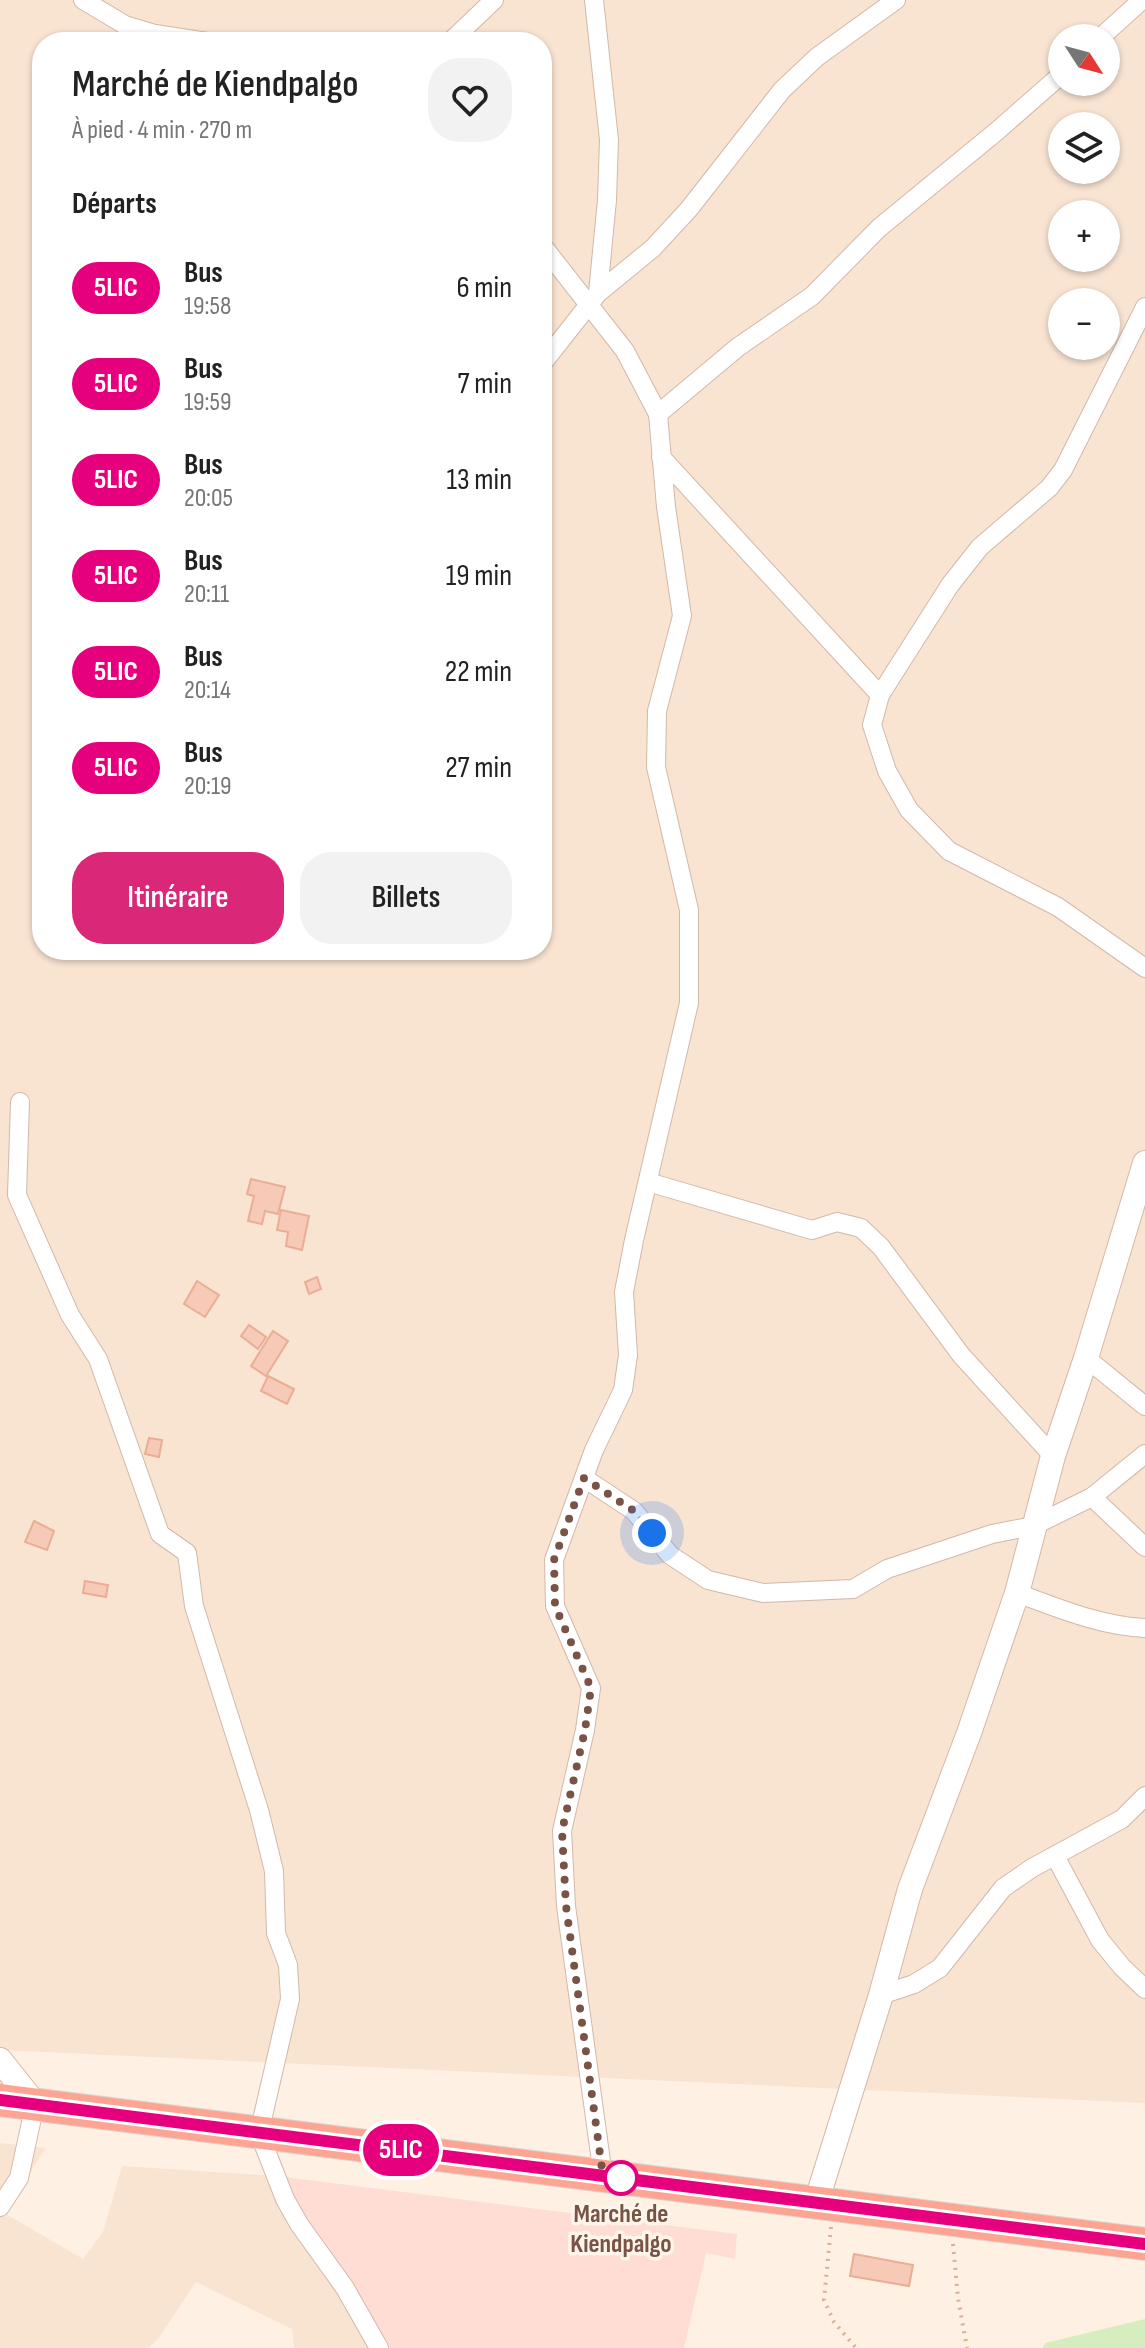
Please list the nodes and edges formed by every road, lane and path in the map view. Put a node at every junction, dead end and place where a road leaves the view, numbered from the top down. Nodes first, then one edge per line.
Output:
1 (83, 0) edge
2 (494, 0) edge
3 (594, 0) edge
4 (896, 0) edge
5 (1142, 0) edge
6 (870, 7) edge
7 (1115, 24) edge
8 (148, 32) edge
9 (460, 32) edge
10 (1048, 86) edge
11 (552, 256) edge
12 (562, 268) junction
13 (552, 270) edge
14 (593, 297) junction
15 (1143, 317) edge
16 (552, 351) edge
17 (658, 414) junction
18 (661, 457) junction
19 (880, 695) junction
20 (1145, 968) edge
21 (20, 1102) dead end
22 (1145, 1163) edge
23 (648, 1182) junction
24 (1086, 1358) junction
25 (1145, 1406) edge
26 (1145, 1454) edge
27 (1053, 1456) junction
28 (584, 1478) junction
29 (1092, 1497) junction
30 (1033, 1526) junction
31 (1145, 1547) edge
32 (1017, 1593) junction
33 (1145, 1628) edge
34 (1145, 1796) edge
35 (1055, 1856) junction
36 (1145, 1989) edge
37 (881, 1995) junction
38 (0, 2060) edge
39 (0, 2100) edge
40 (35, 2104) junction
41 (259, 2133) junction
42 (603, 2176) junction
43 (824, 2204) junction
44 (0, 2207) edge
45 (951, 2220) junction
46 (1145, 2244) edge
47 (379, 2348) edge
48 (856, 2348) edge
49 (967, 2348) edge

1 - 8 street
2 - 9 street
3 - 14 street
4 - 6 street
5 - 7 street
6 - 14 street
10 - 17 street
11 - 12 street
12 - 13 street
12 - 14 street
14 - 16 street
14 - 17 street
15 - 19 street
17 - 18 street
18 - 19 street
18 - 23 street
19 - 20 street
21 - 41 street
22 - 24 street
23 - 27 street
23 - 28 street
24 - 25 street
24 - 27 street
26 - 29 street
27 - 30 street
28 - 30 street
28 - 42 street
29 - 30 street
29 - 31 street
30 - 32 street
32 - 33 street
32 - 37 street
34 - 35 street
35 - 36 street
35 - 37 street
37 - 43 street
38 - 40 street
39 - 40 highway
40 - 41 highway
40 - 44 street
41 - 42 highway
41 - 47 street
42 - 43 highway
43 - 45 highway
43 - 48 path
45 - 46 highway
45 - 49 path

